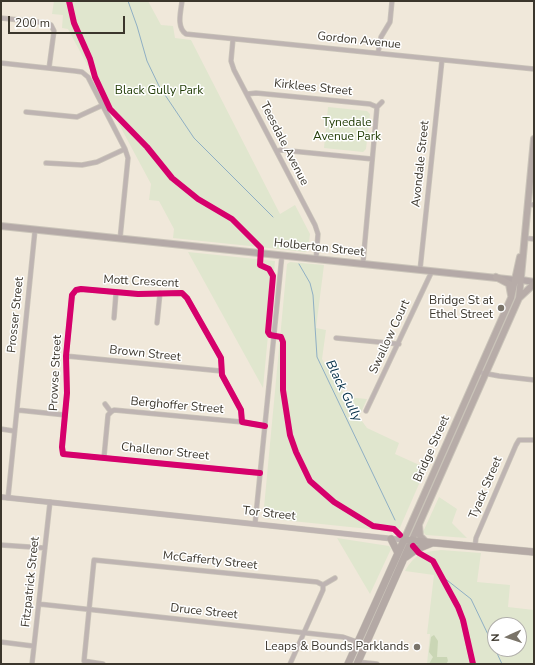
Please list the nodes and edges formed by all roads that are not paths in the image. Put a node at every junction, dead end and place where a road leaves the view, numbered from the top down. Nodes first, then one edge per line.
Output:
1 (182, 1) edge
2 (392, 1) edge
3 (1, 18) edge
4 (233, 39) junction
5 (378, 53) junction
6 (442, 60) junction
7 (1, 63) edge
8 (49, 68) junction
9 (534, 68) edge
10 (247, 94) junction
11 (382, 102) dead end
12 (103, 105) junction
13 (377, 107) junction
14 (26, 112) dead end
15 (534, 139) edge
16 (125, 149) junction
17 (277, 151) junction
18 (372, 159) junction
19 (46, 163) dead end
20 (531, 204) edge
21 (1, 226) edge
22 (35, 230) junction
23 (524, 238) junction
24 (120, 239) junction
25 (534, 239) edge
26 (282, 255) junction
27 (316, 259) junction
28 (362, 263) junction
29 (420, 270) junction
30 (432, 271) junction
31 (496, 277) junction
32 (519, 280) junction
33 (534, 283) edge
34 (76, 290) joint
35 (116, 292) junction
36 (160, 293) junction
37 (511, 298) junction
38 (519, 298) junction
39 (114, 318) dead end
40 (157, 323) dead end
41 (336, 338) dead end
42 (399, 344) junction
43 (66, 356) junction
44 (221, 371) junction
45 (478, 372) junction
46 (486, 374) junction
47 (534, 380) edge
48 (105, 404) dead end
49 (17, 410) junction
50 (366, 411) dead end
51 (111, 412) junction
52 (65, 415) junction
53 (242, 422) junction
54 (265, 426) junction
55 (1, 429) edge
56 (14, 431) junction
57 (534, 440) edge
58 (67, 455) joint
59 (104, 457) junction
60 (260, 473) junction
61 (1, 497) edge
62 (8, 498) junction
63 (50, 502) junction
64 (255, 524) junction
65 (419, 526) junction
66 (391, 538) junction
67 (404, 540) junction
68 (412, 540) junction
69 (425, 541) junction
70 (434, 542) junction
71 (1, 545) edge
72 (475, 546) junction
73 (45, 548) junction
74 (534, 552) edge
75 (398, 553) junction
76 (404, 558) junction
77 (335, 578) dead end
78 (323, 585) junction
79 (39, 604) junction
80 (88, 610) junction
81 (304, 632) junction
82 (1, 642) edge
83 (358, 642) junction
84 (366, 645) junction
85 (34, 646) junction
86 (358, 663) edge
87 (32, 664) edge
88 (103, 664) edge
89 (290, 664) edge
90 (348, 664) edge
91 (377, 664) edge

1 - 4 street, Gordon Avenue
2 - 5 street
3 - 8 street
4 - 5 street, Gordon Avenue
4 - 10 street, Teesdale Avenue
5 - 6 street, Gordon Avenue
6 - 9 street, Gordon Avenue
6 - 29 street, Avondale Street
7 - 8 street
8 - 12 street
10 - 13 street, Kirklees Street
10 - 17 street, Teesdale Avenue
11 - 13 street
12 - 14 street
12 - 16 street
13 - 18 street
15 - 20 main road, Bridge Street
16 - 19 street
16 - 24 street
17 - 18 street
17 - 27 street, Teesdale Avenue
18 - 28 street
20 - 23 main road, Bridge Street
21 - 22 main road, Holberton Street
22 - 24 main road, Holberton Street
22 - 49 street, Prosser Street
23 - 25 street
23 - 32 main road, Bridge Street
24 - 26 main road, Holberton Street
26 - 27 main road, Holberton Street
26 - 54 street
27 - 28 main road, Holberton Street
28 - 29 main road, Holberton Street
29 - 30 main road, Holberton Street
30 - 31 main road, Holberton Street
30 - 42 street, Swallow Court
31 - 32 main road, Holberton Street
31 - 37 main road
32 - 33 main road, Holberton Street
32 - 37 main road, Bridge Street
32 - 38 main road, Bridge Street
33 - 38 main road
34 - 35 street, Mott Crescent
34 - 43 street, Prowse Street
35 - 36 street, Mott Crescent
35 - 39 street
36 - 40 street
36 - 44 street, Mott Crescent
37 - 45 main road, Bridge Street
38 - 46 main road, Bridge Street
41 - 42 street
42 - 50 street, Swallow Court
43 - 44 street, Brown Street
43 - 52 street, Prowse Street
44 - 53 street, Mott Crescent
45 - 46 street
45 - 67 main road, Bridge Street
46 - 47 street
46 - 65 main road, Bridge Street
48 - 51 street
49 - 52 street
49 - 56 street, Prosser Street
51 - 53 street, Berghoffer Street
51 - 59 street
52 - 58 street, Prowse Street
53 - 54 street
54 - 60 street
55 - 56 street
56 - 62 street, Prosser Street
57 - 72 street, Tyack Street
58 - 59 street, Challenor Street
59 - 60 street, Challenor Street
60 - 64 street
61 - 62 street, Tor Street
62 - 63 street, Tor Street
63 - 64 street, Tor Street
63 - 73 street, Fitzpatrick Street
64 - 66 street, Tor Street
65 - 68 main road, Bridge Street
65 - 69 main road
66 - 67 street, Tor Street
66 - 75 highway
67 - 68 highway, Tor Street
67 - 75 highway, Bridge Street
68 - 69 highway, Tor Street
68 - 76 highway, Bridge Street
69 - 70 highway, Tor Street
70 - 72 highway, Tor Street
70 - 76 highway
71 - 73 street
72 - 74 highway, Tor Street
73 - 79 street, Fitzpatrick Street
75 - 83 highway, Bridge Street
76 - 84 highway, Bridge Street
77 - 78 street
78 - 80 street, McCafferty Street
78 - 81 street
79 - 80 street, Druce Street
79 - 85 street, Fitzpatrick Street
80 - 81 street, Druce Street
80 - 88 street
81 - 83 street, Druce Street
81 - 89 street
82 - 85 street
83 - 84 street, Druce Street
83 - 90 highway, Bridge Street
84 - 86 highway, Bridge Street
85 - 87 street, Fitzpatrick Street
86 - 91 street

